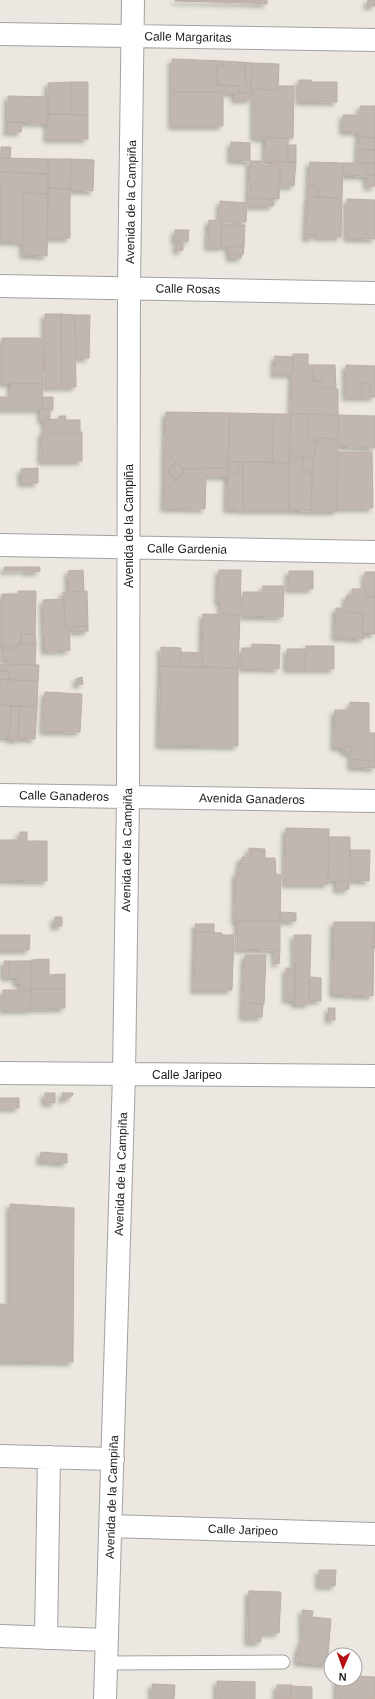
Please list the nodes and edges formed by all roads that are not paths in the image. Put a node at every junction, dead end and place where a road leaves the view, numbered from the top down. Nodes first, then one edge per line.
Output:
1 (133, 0) edge
2 (0, 34) edge
3 (134, 36) junction
4 (375, 40) edge
5 (0, 286) edge
6 (129, 288) junction
7 (375, 293) edge
8 (0, 545) edge
9 (128, 548) junction
10 (375, 552) edge
11 (0, 795) edge
12 (128, 798) junction
13 (375, 801) edge
14 (0, 1073) edge
15 (124, 1075) junction
16 (375, 1076) edge
17 (0, 1456) edge
18 (49, 1457) junction
19 (113, 1459) junction
20 (111, 1526) junction
21 (375, 1534) edge
22 (0, 1636) edge
23 (46, 1638) junction
24 (106, 1640) junction
25 (106, 1662) junction
26 (283, 1662) dead end
27 (105, 1699) edge

1 - 3 street, Avenida de la Campiña
2 - 3 street, Calle Margaritas
3 - 4 street, Calle Margaritas
3 - 6 street, Avenida de la Campiña
5 - 6 street, Calle Rosas
6 - 7 street, Calle Rosas
6 - 9 street, Avenida de la Campiña
8 - 9 street, Calle Gardenia
9 - 10 street, Calle Gardenia
9 - 12 street, Avenida de la Campiña
11 - 12 street, Calle Ganaderos
12 - 13 street, Avenida Ganaderos
12 - 15 street, Avenida de la Campiña
14 - 15 street, Calle Jaripeo
15 - 16 street, Calle Jaripeo
15 - 19 street, Avenida de la Campiña
17 - 18 street
18 - 19 street
18 - 23 street
19 - 20 street, Avenida de la Campiña
20 - 21 street, Calle Jaripeo
20 - 24 street, Avenida de la Campiña
22 - 23 street
23 - 24 street
24 - 25 street, Avenida de la Campiña
25 - 26 lane
25 - 27 street, Avenida de la Campiña

